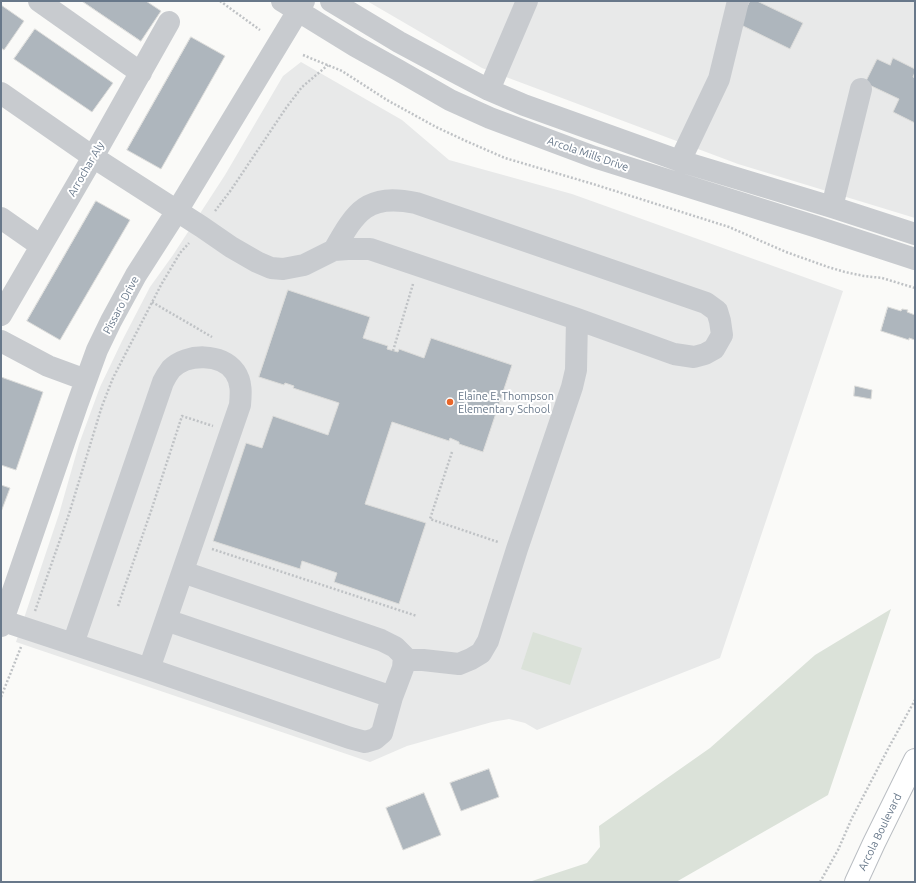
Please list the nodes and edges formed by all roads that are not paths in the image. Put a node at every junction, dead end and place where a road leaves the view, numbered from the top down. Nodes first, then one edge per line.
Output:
1 (38, 1) edge
2 (331, 1) edge
3 (527, 1) edge
4 (738, 1) edge
5 (294, 5) edge
6 (169, 22) dead end
7 (141, 73) junction
8 (861, 89) dead end
9 (489, 90) junction
10 (1, 93) edge
11 (93, 157) junction
12 (680, 161) junction
13 (832, 207) junction
14 (177, 211) junction
15 (1, 218) edge
16 (915, 234) edge
17 (41, 246) junction
18 (334, 250) junction
19 (915, 259) edge
20 (1, 315) edge
21 (577, 319) junction
22 (1, 341) edge
23 (86, 380) junction
24 (183, 572) junction
25 (166, 620) junction
26 (2, 623) edge
27 (73, 644) junction
28 (404, 660) junction
29 (149, 669) junction
30 (392, 697) junction
31 (915, 760) edge
32 (856, 882) edge

1 - 7 street
2 - 9 street
3 - 9 street
4 - 12 street
5 - 14 street, Pissaro Drive
5 - 19 street, Arcola Mills Drive
6 - 7 street, Arrochar Aly
7 - 11 street, Arrochar Aly
8 - 13 street
9 - 12 street
10 - 11 street
11 - 14 street
11 - 17 street, Arrochar Aly
12 - 13 street
13 - 16 street
14 - 18 street
14 - 23 street, Pissaro Drive
15 - 17 street
17 - 20 street, Arrochar Aly
18 - 21 street
18 - 21 street
21 - 28 street
22 - 23 street
23 - 26 street, Pissaro Drive
24 - 25 street
24 - 27 street
24 - 28 street
25 - 29 street
25 - 30 street
26 - 27 street
27 - 29 street
28 - 30 street
29 - 30 street
31 - 32 main road, Arcola Boulevard

